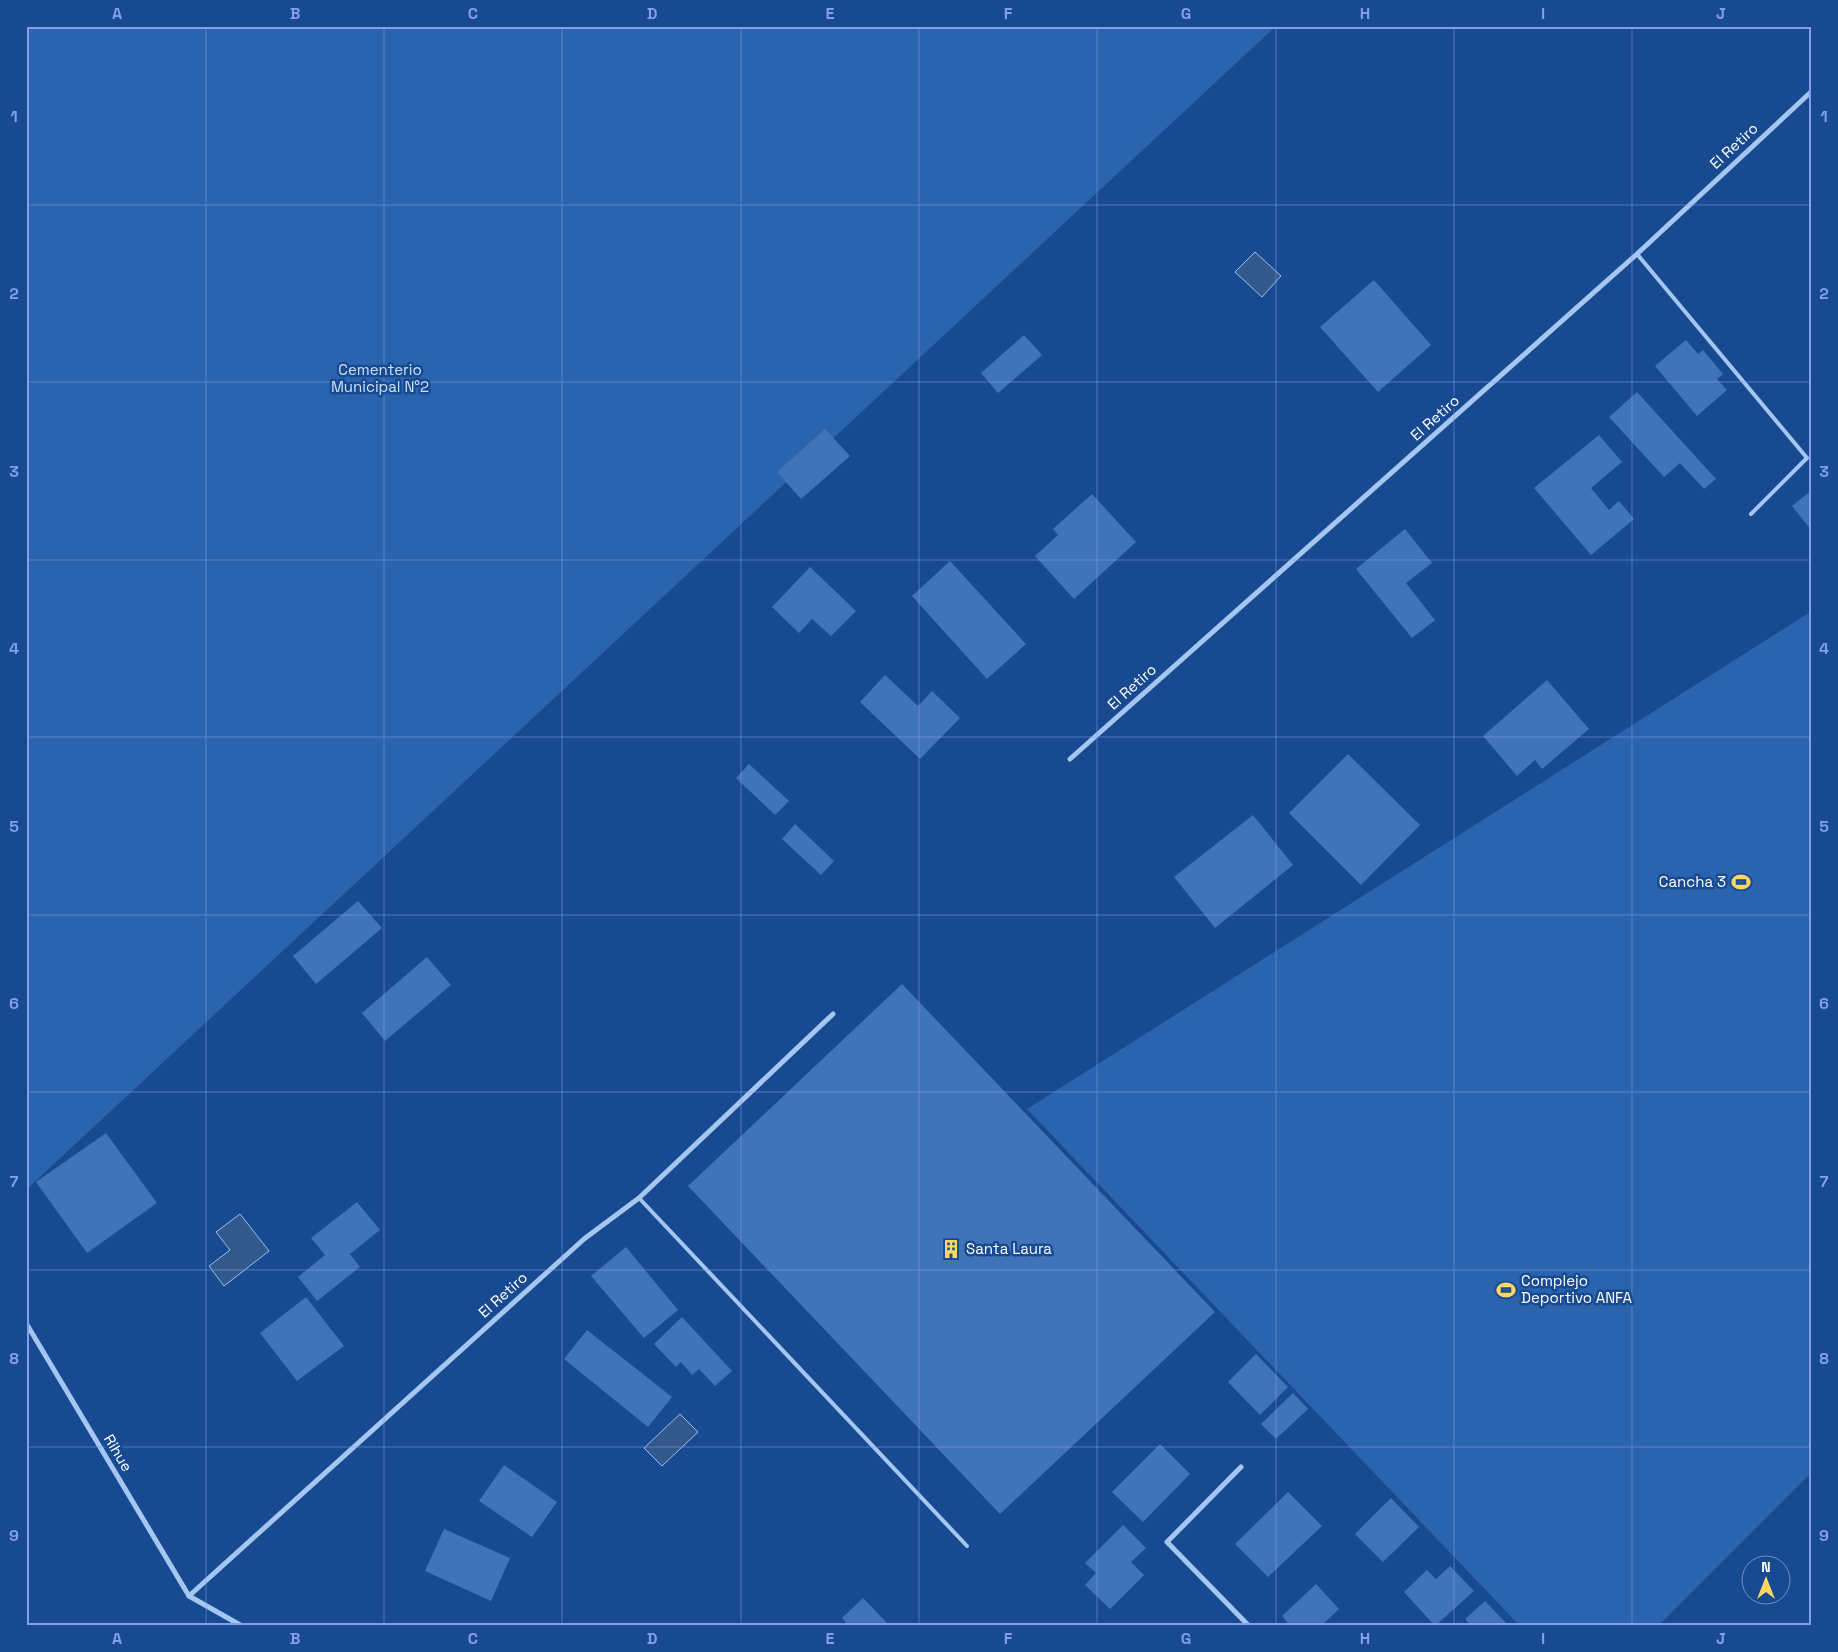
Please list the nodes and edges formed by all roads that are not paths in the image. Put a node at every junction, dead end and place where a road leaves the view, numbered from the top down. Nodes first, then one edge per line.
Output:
1 (1812, 91) edge
2 (1637, 254) junction
3 (1751, 514) dead end
4 (1070, 759) dead end
5 (833, 1014) dead end
6 (639, 1198) junction
7 (26, 1323) edge
8 (1241, 1467) dead end
9 (967, 1546) dead end
10 (189, 1596) junction
11 (242, 1626) edge
12 (1249, 1626) edge

1 - 2 street, El Retiro
2 - 3 lane
2 - 4 street, El Retiro
5 - 6 street, El Retiro
6 - 9 lane
6 - 10 street, El Retiro
7 - 10 street, Rihue
8 - 12 street
10 - 11 street

